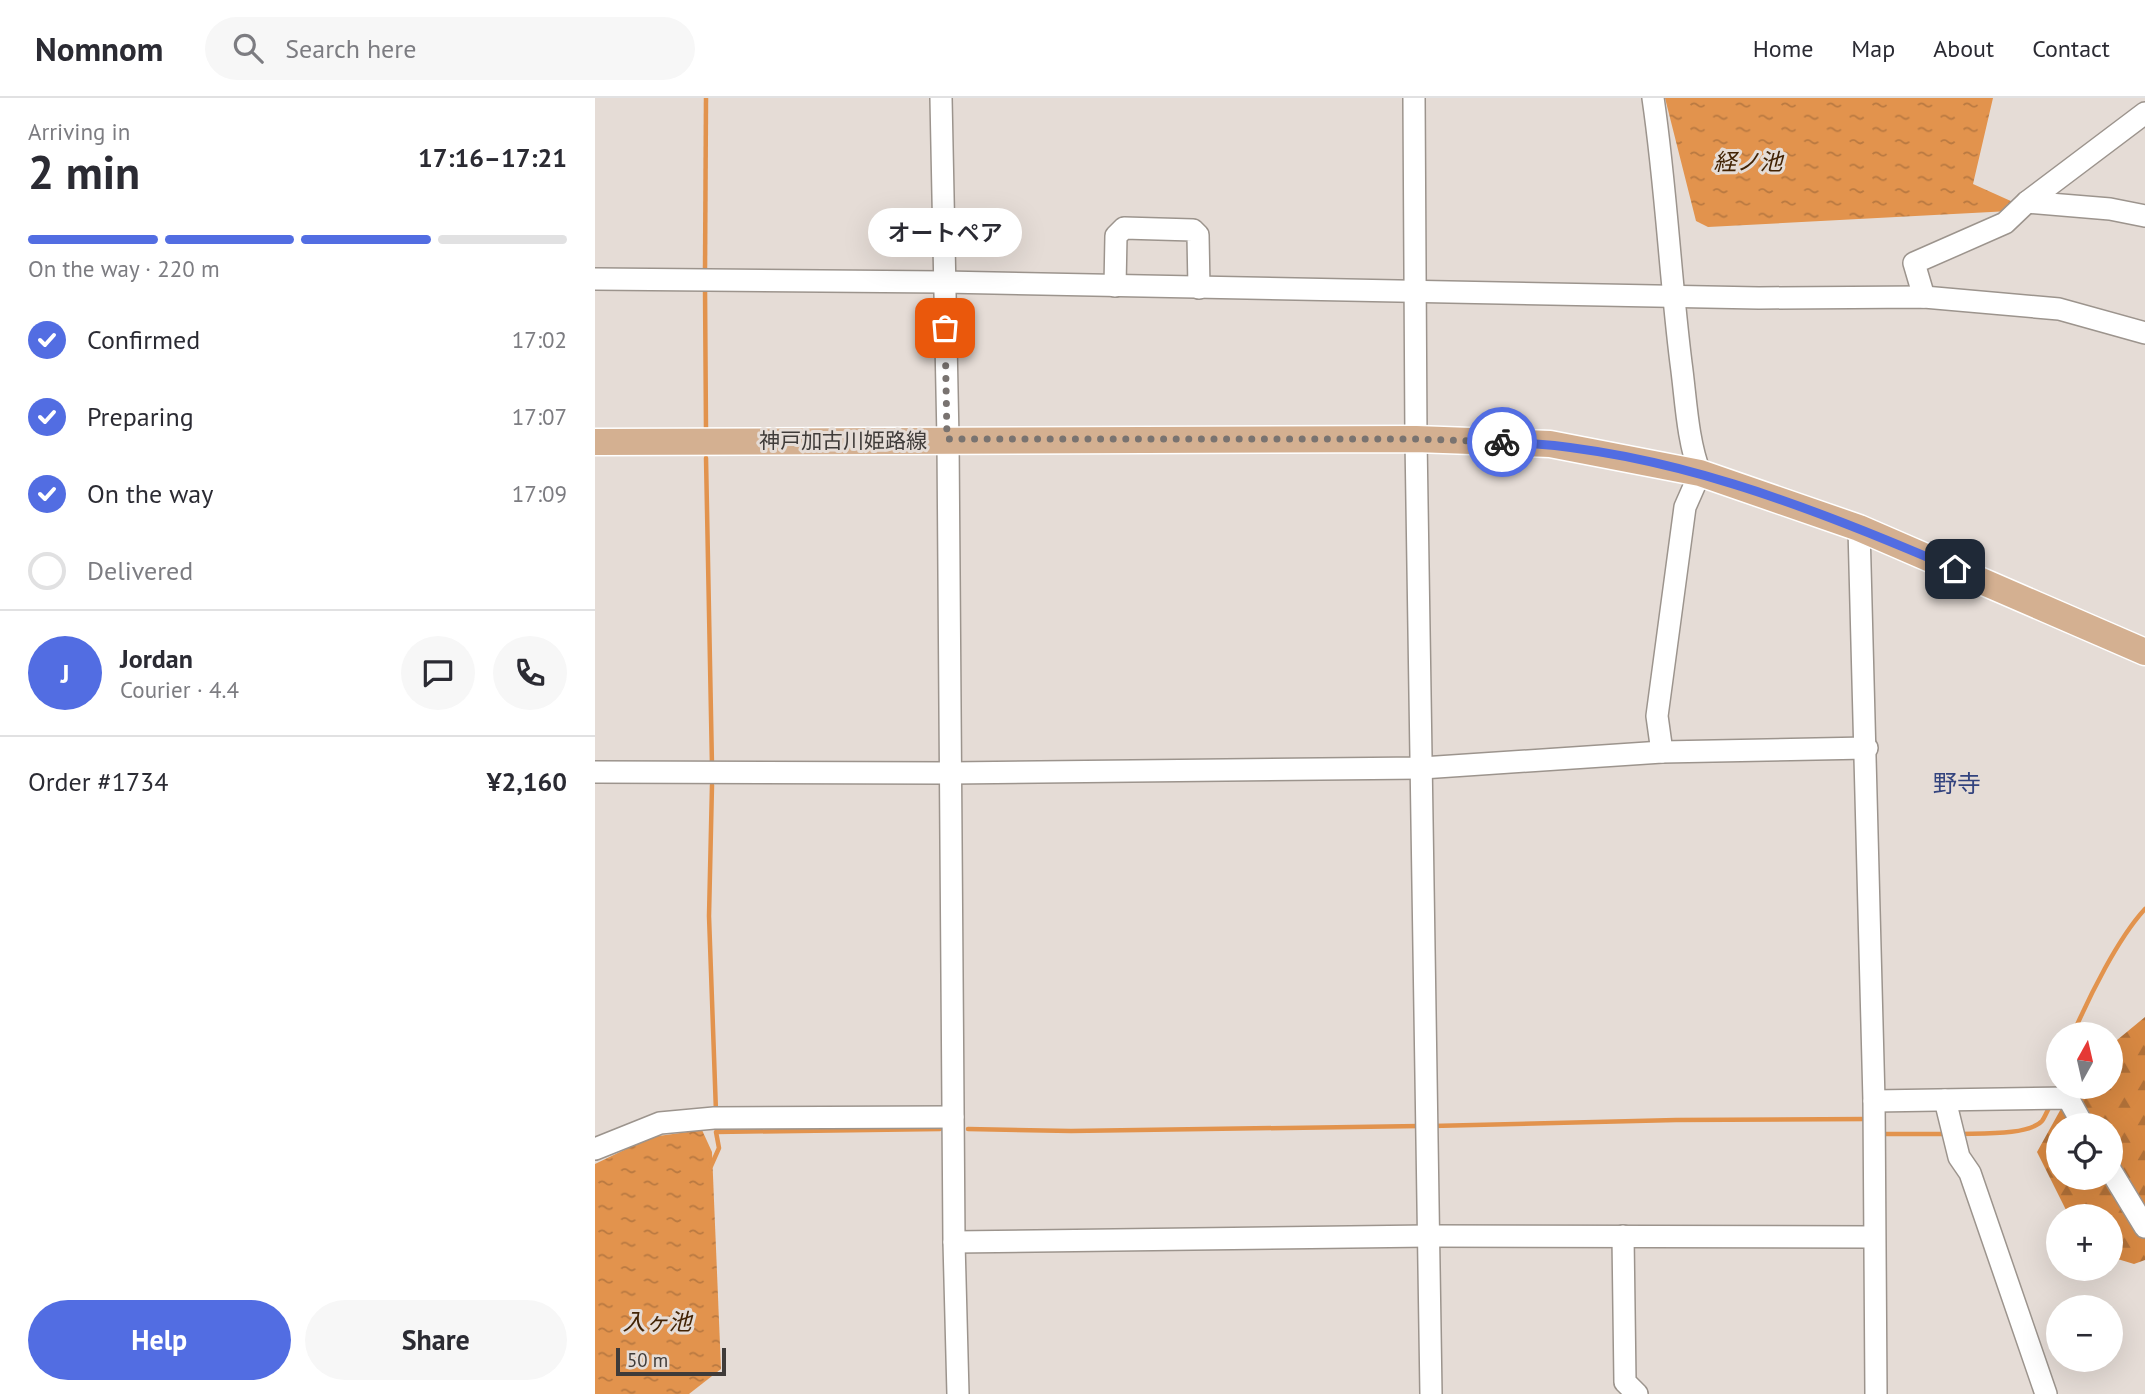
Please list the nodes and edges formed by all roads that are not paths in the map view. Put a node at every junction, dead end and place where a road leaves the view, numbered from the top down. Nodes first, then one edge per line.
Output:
1 (941, 98) edge
2 (1413, 98) edge
3 (1653, 98) edge
4 (2145, 113) edge
5 (2027, 202) junction
6 (2145, 216) edge
7 (595, 279) edge
8 (944, 282) junction
9 (1115, 286) junction
10 (1199, 288) junction
11 (1415, 293) junction
12 (1673, 295) junction
13 (1924, 298) junction
14 (2145, 333) edge
15 (947, 439) junction
16 (1416, 439) junction
17 (595, 442) edge
18 (1700, 473) junction
19 (1859, 528) junction
20 (2145, 652) edge
21 (1867, 748) junction
22 (1662, 752) junction
23 (1422, 768) junction
24 (595, 772) edge
25 (950, 773) junction
26 (1945, 1100) junction
27 (1874, 1101) junction
28 (2076, 1113) edge
29 (953, 1117) junction
30 (595, 1149) edge
31 (2123, 1190) edge
32 (2145, 1227) edge
33 (1429, 1236) junction
34 (1623, 1236) junction
35 (1874, 1237) junction
36 (954, 1242) junction
37 (958, 1394) edge
38 (1431, 1394) edge
39 (1637, 1394) edge
40 (1876, 1394) edge
41 (2046, 1394) edge

1 - 8 street
2 - 11 street
3 - 12 street
4 - 5 street
5 - 6 street
5 - 13 street
7 - 8 street
8 - 9 street
8 - 15 street
9 - 10 street
9 - 10 street
10 - 11 street
11 - 12 street
11 - 16 street
12 - 13 street
12 - 18 street
13 - 14 street
15 - 16 main road, 神戸加古川姫路線
15 - 17 main road, 神戸加古川姫路線
15 - 25 street
16 - 18 main road, 神戸加古川姫路線
16 - 23 street
18 - 19 main road, 神戸加古川姫路線
18 - 22 street
19 - 20 main road, 神戸加古川姫路線
19 - 21 street
21 - 22 street
21 - 27 street
22 - 23 street
23 - 25 street
23 - 33 street
24 - 25 street
25 - 29 street
26 - 27 street
26 - 28 street
26 - 41 street
27 - 35 street
29 - 30 street
29 - 36 street
31 - 32 street
33 - 34 street
33 - 36 street
33 - 38 street
34 - 35 street
34 - 39 street
35 - 40 street
36 - 37 street

